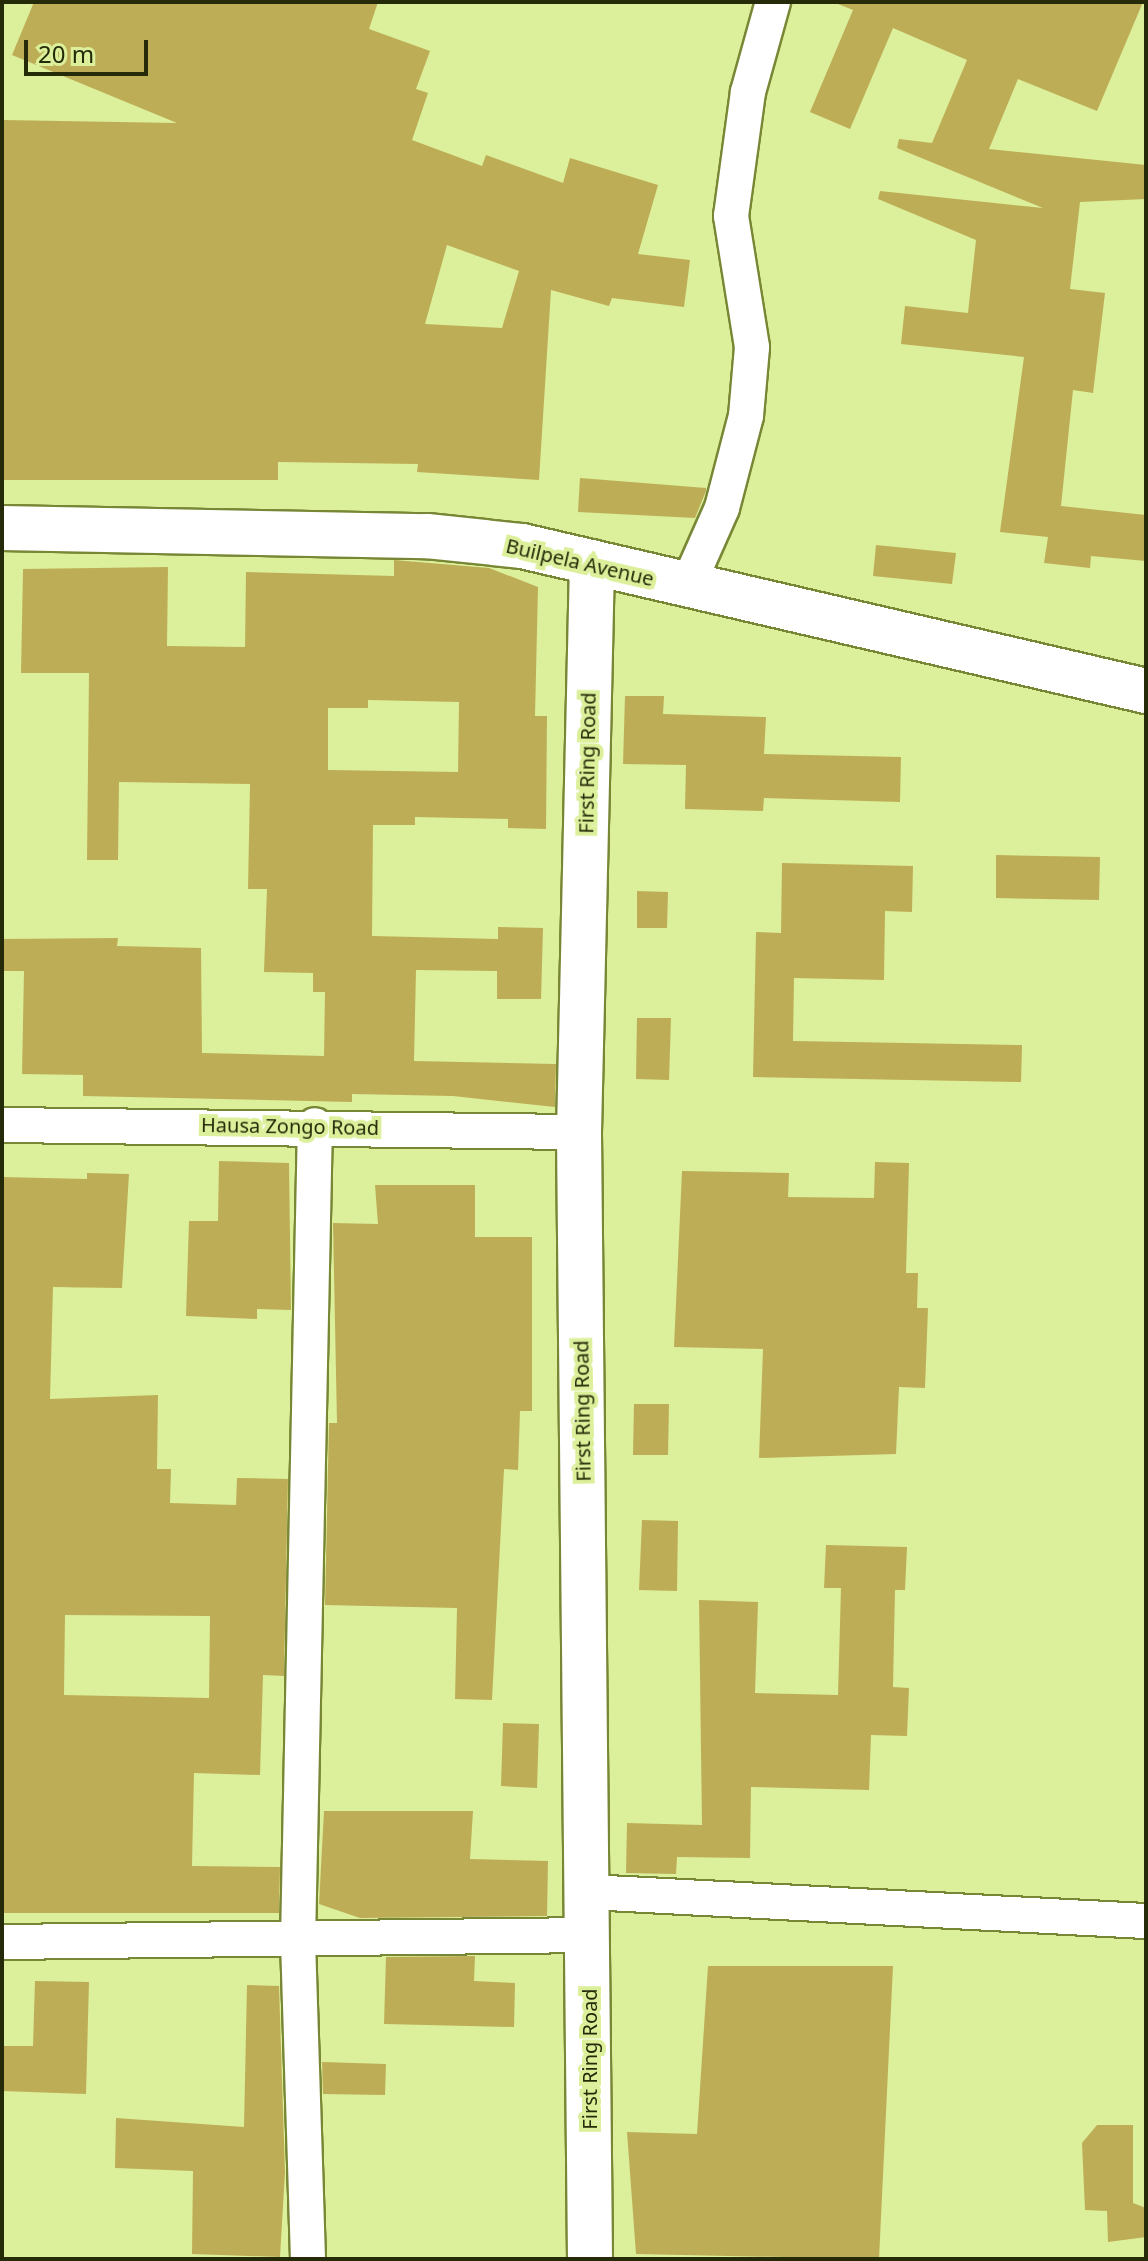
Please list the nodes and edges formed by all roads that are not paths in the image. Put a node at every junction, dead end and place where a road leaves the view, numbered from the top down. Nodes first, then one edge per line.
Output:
1 (773, 2) edge
2 (2, 528) edge
3 (592, 562) junction
4 (687, 587) junction
5 (1146, 691) edge
6 (2, 1125) edge
7 (315, 1125) junction
8 (579, 1132) junction
9 (588, 1892) junction
10 (1146, 1921) edge
11 (589, 1935) junction
12 (298, 1941) junction
13 (2, 1942) edge
14 (308, 2259) edge
15 (590, 2259) edge

1 - 4 street
2 - 3 street, Builpela Avenue
3 - 4 street, Builpela Avenue
3 - 8 street, First Ring Road
4 - 5 street, Builpela Avenue
6 - 7 street, Hausa Zongo Road
7 - 8 street, Hausa Zongo Road
7 - 12 street
8 - 9 street, First Ring Road
9 - 10 street
9 - 11 street, First Ring Road
11 - 12 street
11 - 15 street, First Ring Road
12 - 13 street
12 - 14 street

